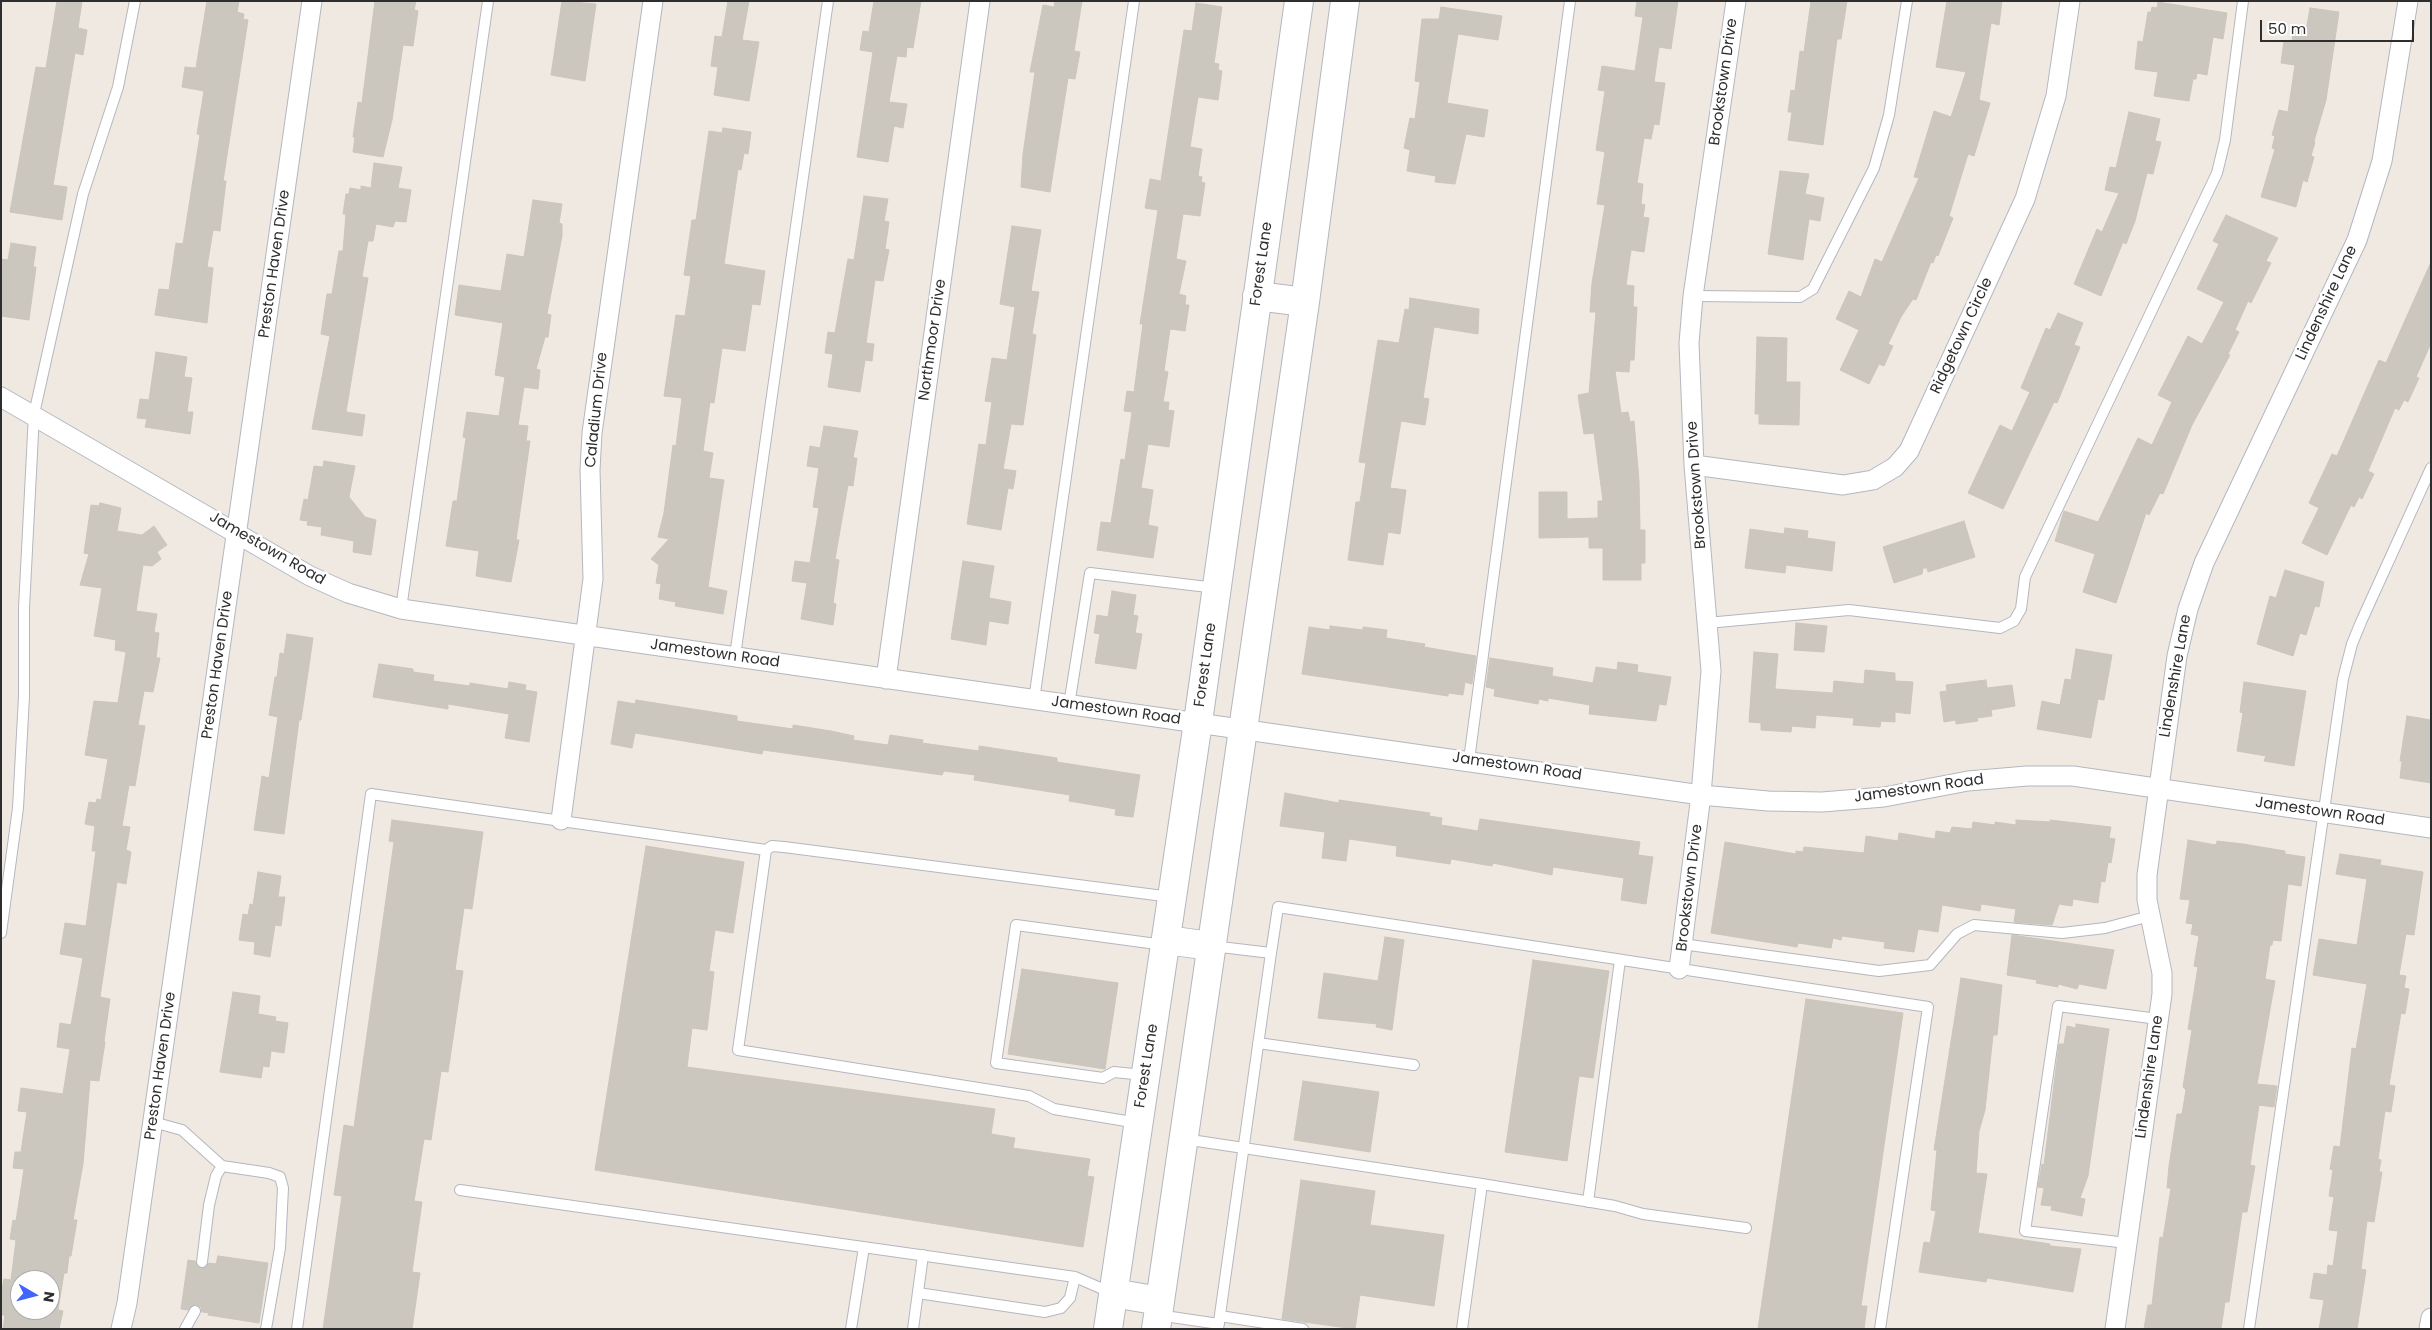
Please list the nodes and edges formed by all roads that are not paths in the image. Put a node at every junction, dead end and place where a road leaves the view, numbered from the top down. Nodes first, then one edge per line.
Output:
1 (135, 1) edge
2 (312, 1) edge
3 (488, 1) edge
4 (654, 1) edge
5 (828, 1) edge
6 (980, 1) edge
7 (1134, 1) edge
8 (1299, 1) edge
9 (1345, 1) edge
10 (1570, 1) edge
11 (1736, 1) edge
12 (1907, 1) edge
13 (2070, 1) edge
14 (2243, 1) edge
15 (2408, 1) edge
16 (1257, 296) junction
17 (1693, 296) junction
18 (1305, 302) junction
19 (1, 397) edge
20 (34, 414) junction
21 (1694, 465) junction
22 (2431, 468) edge
23 (237, 532) junction
24 (1217, 588) junction
25 (401, 609) junction
26 (1707, 623) junction
27 (586, 636) junction
28 (735, 656) junction
29 (886, 679) junction
30 (1034, 700) junction
31 (1069, 704) junction
32 (1198, 722) junction
33 (1243, 728) junction
34 (1468, 760) junction
35 (2158, 788) junction
36 (1701, 795) junction
37 (2323, 812) junction
38 (561, 820) junction
39 (2431, 828) edge
40 (766, 850) junction
41 (1172, 897) junction
42 (2150, 916) junction
43 (1, 933) edge
44 (1165, 943) junction
45 (1682, 944) junction
46 (1211, 946) junction
47 (1272, 953) junction
48 (1620, 960) junction
49 (1679, 970) junction
50 (2158, 1019) junction
51 (1258, 1043) junction
52 (1414, 1065) dead end
53 (1145, 1075) junction
54 (153, 1122) junction
55 (1138, 1123) junction
56 (1184, 1139) junction
57 (1242, 1148) junction
58 (222, 1166) junction
59 (1482, 1184) junction
60 (460, 1190) dead end
61 (1588, 1202) junction
62 (1746, 1228) dead end
63 (2127, 1242) junction
64 (864, 1246) junction
65 (923, 1255) junction
66 (202, 1262) dead end
67 (1075, 1277) junction
68 (918, 1293) junction
69 (1113, 1293) junction
70 (195, 1311) dead end
71 (1158, 1315) edge
72 (2431, 1318) edge
73 (1219, 1323) edge
74 (121, 1329) edge
75 (185, 1329) edge
76 (266, 1329) edge
77 (298, 1329) edge
78 (851, 1329) edge
79 (913, 1329) edge
80 (1108, 1329) edge
81 (1303, 1329) edge
82 (1462, 1329) edge
83 (1880, 1329) edge
84 (2115, 1329) edge
85 (2250, 1329) edge
86 (2429, 1329) edge

1 - 20 lane
2 - 23 street, Preston Haven Drive
3 - 25 lane
4 - 27 street, Caladium Drive
5 - 28 lane
6 - 29 street, Northmoor Drive
7 - 30 lane
8 - 16 main road, Forest Lane
9 - 18 main road
10 - 34 lane
11 - 17 street, Brookstown Drive
12 - 17 lane
13 - 21 street, Ridgetown Circle
14 - 26 lane
15 - 35 street, Lindenshire Lane
16 - 18 main road
16 - 24 main road, Forest Lane
17 - 21 street, Brookstown Drive
18 - 33 main road
19 - 20 street, Jamestown Road
20 - 23 street, Jamestown Road
20 - 43 lane
21 - 26 street, Brookstown Drive
22 - 37 lane
23 - 25 street, Jamestown Road
23 - 54 street, Preston Haven Drive
24 - 31 lane
24 - 32 main road, Forest Lane
25 - 27 street, Jamestown Road
26 - 36 street, Brookstown Drive
27 - 28 street, Jamestown Road
27 - 38 street, Caladium Drive
28 - 29 street, Jamestown Road
29 - 30 street, Jamestown Road
30 - 31 street, Jamestown Road
31 - 32 street, Jamestown Road
32 - 33 street, Jamestown Road
32 - 41 main road, Forest Lane
33 - 34 street, Jamestown Road
33 - 46 main road
34 - 36 street, Jamestown Road
35 - 36 street, Jamestown Road
35 - 37 street, Jamestown Road
35 - 42 street, Lindenshire Lane
36 - 45 street, Brookstown Drive
37 - 39 street, Jamestown Road
37 - 85 lane
38 - 40 lane
38 - 77 lane
40 - 41 lane
40 - 55 lane
41 - 44 main road, Forest Lane
42 - 45 lane
42 - 50 street, Lindenshire Lane
44 - 46 main road
44 - 53 main road, Forest Lane
44 - 53 lane
45 - 49 street, Brookstown Drive
46 - 47 lane
46 - 56 main road
47 - 48 lane
47 - 51 lane
48 - 49 lane
48 - 61 lane
49 - 83 lane
50 - 63 street, Lindenshire Lane
50 - 63 lane
51 - 52 lane
51 - 57 lane
53 - 55 main road, Forest Lane
54 - 58 lane
54 - 74 street, Preston Haven Drive
55 - 69 main road, Forest Lane
56 - 57 lane
56 - 71 main road
57 - 59 lane
57 - 73 lane
58 - 66 lane
58 - 76 lane
59 - 61 lane
59 - 82 lane
60 - 64 lane
61 - 62 lane
63 - 84 street, Lindenshire Lane
64 - 65 lane
64 - 78 lane
65 - 67 lane
65 - 68 lane
67 - 68 lane
67 - 69 lane
68 - 79 lane
69 - 71 main road
69 - 80 main road, Forest Lane
70 - 75 lane
71 - 73 lane
72 - 86 street
73 - 81 lane

